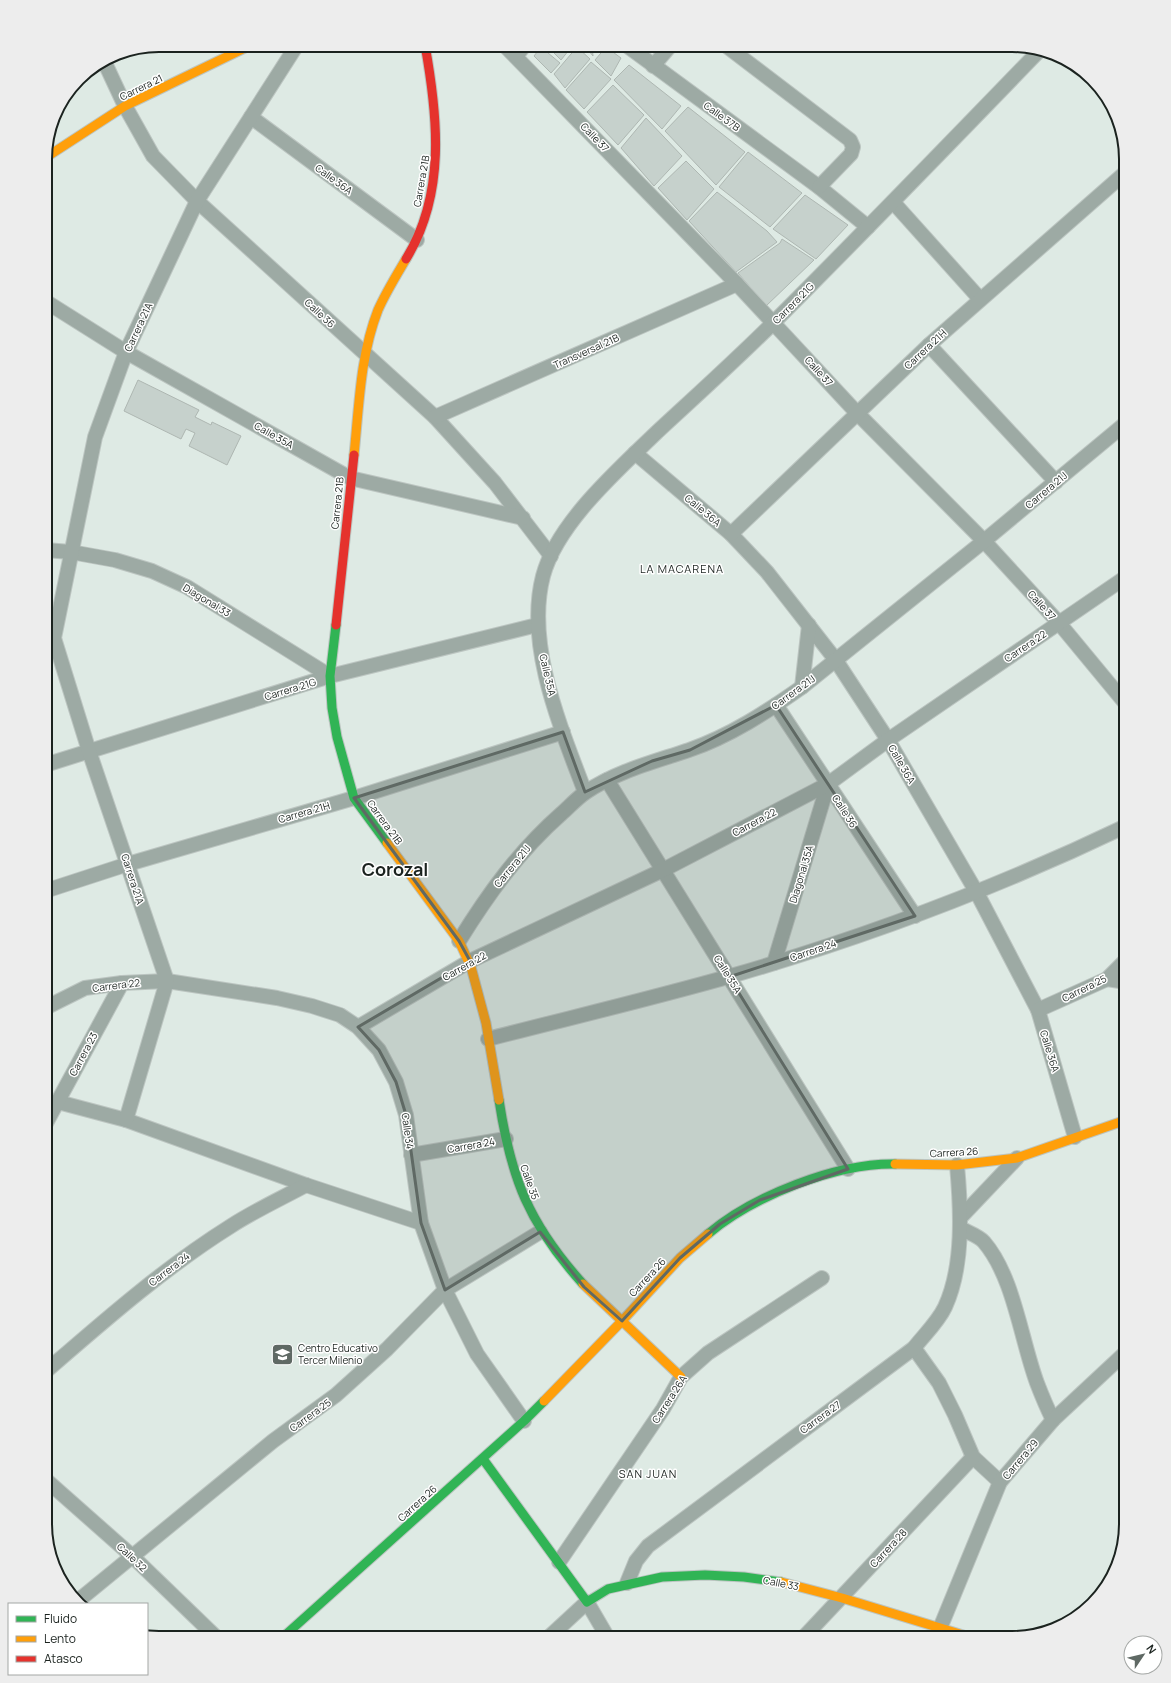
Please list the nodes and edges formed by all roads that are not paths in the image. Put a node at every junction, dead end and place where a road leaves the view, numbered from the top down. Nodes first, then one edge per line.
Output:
1 (237, 52) edge
2 (293, 52) edge
3 (426, 52) edge
4 (512, 52) edge
5 (519, 52) edge
6 (635, 52) edge
7 (665, 52) edge
8 (734, 52) edge
9 (1035, 55) edge
10 (516, 56) junction
11 (106, 66) edge
12 (653, 66) junction
13 (125, 106) junction
14 (251, 117) junction
15 (52, 153) edge
16 (1119, 178) edge
17 (819, 187) junction
18 (197, 201) junction
19 (893, 202) junction
20 (868, 227) junction
21 (417, 240) junction
22 (738, 284) junction
23 (980, 299) junction
24 (52, 305) edge
25 (774, 322) junction
26 (929, 344) junction
27 (126, 352) junction
28 (365, 355) junction
29 (857, 413) junction
30 (435, 417) junction
31 (1119, 431) edge
32 (635, 453) junction
33 (350, 478) junction
34 (1056, 482) junction
35 (523, 518) junction
36 (731, 534) junction
37 (984, 541) junction
38 (52, 551) edge
39 (71, 552) junction
40 (551, 556) junction
41 (1119, 582) edge
42 (1059, 623) junction
43 (537, 625) junction
44 (809, 625) junction
45 (52, 635) edge
46 (54, 638) junction
47 (835, 659) junction
48 (330, 676) junction
49 (802, 687) junction
50 (1119, 696) edge
51 (776, 705) junction
52 (563, 732) junction
53 (888, 740) junction
54 (89, 751) junction
55 (52, 763) edge
56 (607, 780) junction
57 (828, 784) junction
58 (585, 792) junction
59 (354, 798) junction
60 (1119, 829) edge
61 (128, 864) junction
62 (663, 870) junction
63 (52, 888) edge
64 (977, 893) junction
65 (915, 916) junction
66 (459, 941) junction
67 (470, 961) junction
68 (774, 963) junction
69 (1119, 967) edge
70 (729, 977) junction
71 (1107, 979) junction
72 (167, 981) junction
73 (1119, 981) edge
74 (122, 983) junction
75 (52, 1004) edge
76 (1038, 1010) junction
77 (358, 1027) junction
78 (488, 1039) junction
79 (58, 1102) junction
80 (52, 1113) edge
81 (126, 1120) junction
82 (1119, 1122) edge
83 (1074, 1137) junction
84 (506, 1138) junction
85 (411, 1155) junction
86 (1017, 1158) junction
87 (957, 1165) junction
88 (848, 1169) junction
89 (306, 1185) junction
90 (421, 1223) junction
91 (960, 1223) junction
92 (540, 1232) junction
93 (822, 1278) dead end
94 (444, 1290) junction
95 (622, 1321) junction
96 (914, 1348) junction
97 (1119, 1359) edge
98 (52, 1366) edge
99 (681, 1377) junction
100 (1053, 1420) junction
101 (524, 1421) junction
102 (973, 1457) junction
103 (483, 1458) junction
104 (1000, 1482) junction
105 (52, 1485) edge
106 (132, 1556) junction
107 (559, 1562) junction
108 (627, 1583) junction
109 (81, 1598) edge
110 (842, 1598) junction
111 (587, 1602) junction
112 (210, 1631) edge
113 (290, 1631) edge
114 (556, 1631) edge
115 (604, 1631) edge
116 (810, 1631) edge
117 (933, 1631) edge
118 (939, 1631) edge

1 - 13 main road, Carrera 21
2 - 14 street, Carrera 21A
3 - 21 main road, Carrera 21B
4 - 10 street, Calle 37
5 - 10 street
6 - 12 street, Calle 37B
7 - 12 street
8 - 17 street
9 - 19 street, Carrera 21G
10 - 22 street, Calle 37
11 - 13 street, Calle 36
12 - 17 street, Calle 37B
13 - 15 main road, Carrera 21
13 - 18 street, Calle 36
14 - 18 street, Carrera 21A
14 - 21 street, Calle 36A
16 - 23 street, Carrera 21H
17 - 20 street, Calle 37B
18 - 27 street, Carrera 21A
18 - 28 street, Calle 36
19 - 20 street, Carrera 21G
19 - 23 street
20 - 25 street, Carrera 21G
21 - 28 main road, Carrera 21B
22 - 25 street, Calle 37
22 - 30 street, Transversal 21B
23 - 26 street, Carrera 21H
24 - 27 street, Calle 35A
25 - 29 street, Calle 37
25 - 32 street, Carrera 21G
26 - 29 street, Carrera 21H
26 - 34 street
27 - 33 street, Calle 35A
27 - 39 street, Carrera 21A
28 - 30 street, Calle 36
28 - 33 main road, Carrera 21B
29 - 36 street, Carrera 21H
29 - 37 street, Calle 37
30 - 35 street, Calle 36
31 - 34 street, Carrera 21J
32 - 36 street, Calle 36A
32 - 40 street, Carrera 21G
33 - 35 street, Calle 35A
33 - 48 main road, Carrera 21B
34 - 37 street, Carrera 21J
35 - 40 street, Calle 36
36 - 44 street, Calle 36A
37 - 42 street, Calle 37
37 - 47 street, Carrera 21J
38 - 39 street
39 - 46 street, Carrera 21A
39 - 48 street, Diagonal 33
40 - 43 street, Calle 35A
41 - 42 street, Carrera 22
42 - 50 street, Calle 37
42 - 53 street, Carrera 22
43 - 48 street, Carrera 21G
43 - 52 street, Calle 35A
44 - 47 street, Calle 36A
44 - 49 street
45 - 46 street, Carrera 21A
46 - 54 street, Carrera 21A
47 - 49 street, Carrera 21J
47 - 53 street, Calle 36A
48 - 54 street, Carrera 21G
48 - 59 main road, Carrera 21B
49 - 51 street, Carrera 21J
51 - 56 street, Carrera 21J
51 - 57 street, Calle 36
52 - 58 street, Calle 35A
52 - 59 street, Carrera 21H
53 - 57 street, Carrera 22
53 - 64 street, Calle 36A
54 - 55 street, Carrera 21G
54 - 61 street, Carrera 21A
56 - 58 street, Carrera 21J
56 - 62 street, Calle 35A
57 - 62 street, Carrera 22
57 - 65 street, Calle 36
57 - 68 street, Diagonal 35A
58 - 66 street, Carrera 21J
59 - 61 street, Carrera 21H
59 - 66 main road, Carrera 21B
60 - 64 street, Carrera 24
61 - 63 street, Carrera 21H
61 - 72 street, Carrera 21A
62 - 67 street, Carrera 22
62 - 70 street, Calle 35A
64 - 65 street, Carrera 24
64 - 76 street, Calle 36A
65 - 68 street, Carrera 24
66 - 67 main road, Calle 35
67 - 77 street, Carrera 22
67 - 78 main road, Calle 35
68 - 70 street, Carrera 24
69 - 71 street, Carrera 25
70 - 78 street, Carrera 24
70 - 88 street, Calle 35A
71 - 73 street
71 - 76 street, Carrera 25
72 - 74 street, Carrera 22
72 - 77 street, Calle 34
72 - 81 street
74 - 75 street, Carrera 22
74 - 79 street, Carrera 23
76 - 83 street, Calle 36A
77 - 85 street, Calle 34
78 - 84 main road, Calle 35
79 - 80 street, Carrera 23
79 - 81 street
81 - 89 street
82 - 83 main road, Carrera 26
83 - 86 main road, Carrera 26
84 - 85 street, Carrera 24
84 - 92 main road, Calle 35
85 - 90 street, Calle 34
86 - 87 main road, Carrera 26
86 - 91 street
87 - 88 main road, Carrera 26
87 - 91 street, Carrera 27
88 - 95 main road, Carrera 26
89 - 90 street
89 - 98 street, Carrera 24
90 - 94 street, Calle 34
91 - 96 street, Carrera 27
91 - 100 street
92 - 94 street, Carrera 25
92 - 95 main road, Calle 35
93 - 99 street, Carrera 26A
94 - 101 street, Calle 34
94 - 106 street, Carrera 25
95 - 99 main road, Calle 35
95 - 101 main road, Carrera 26
96 - 102 street
96 - 108 street, Carrera 27
97 - 100 street, Carrera 29
99 - 107 street, Carrera 26A
100 - 104 street, Carrera 29
101 - 103 main road, Carrera 26
102 - 104 street
102 - 110 street, Carrera 28
103 - 107 main road
103 - 113 main road, Carrera 26
104 - 118 street, Carrera 29
105 - 106 street, Calle 32
106 - 109 street, Carrera 25
106 - 112 street, Calle 32
107 - 111 main road
108 - 110 main road, Calle 33
108 - 111 main road, Calle 33
110 - 116 street, Carrera 28
110 - 117 main road, Calle 33
111 - 114 street
111 - 115 street

